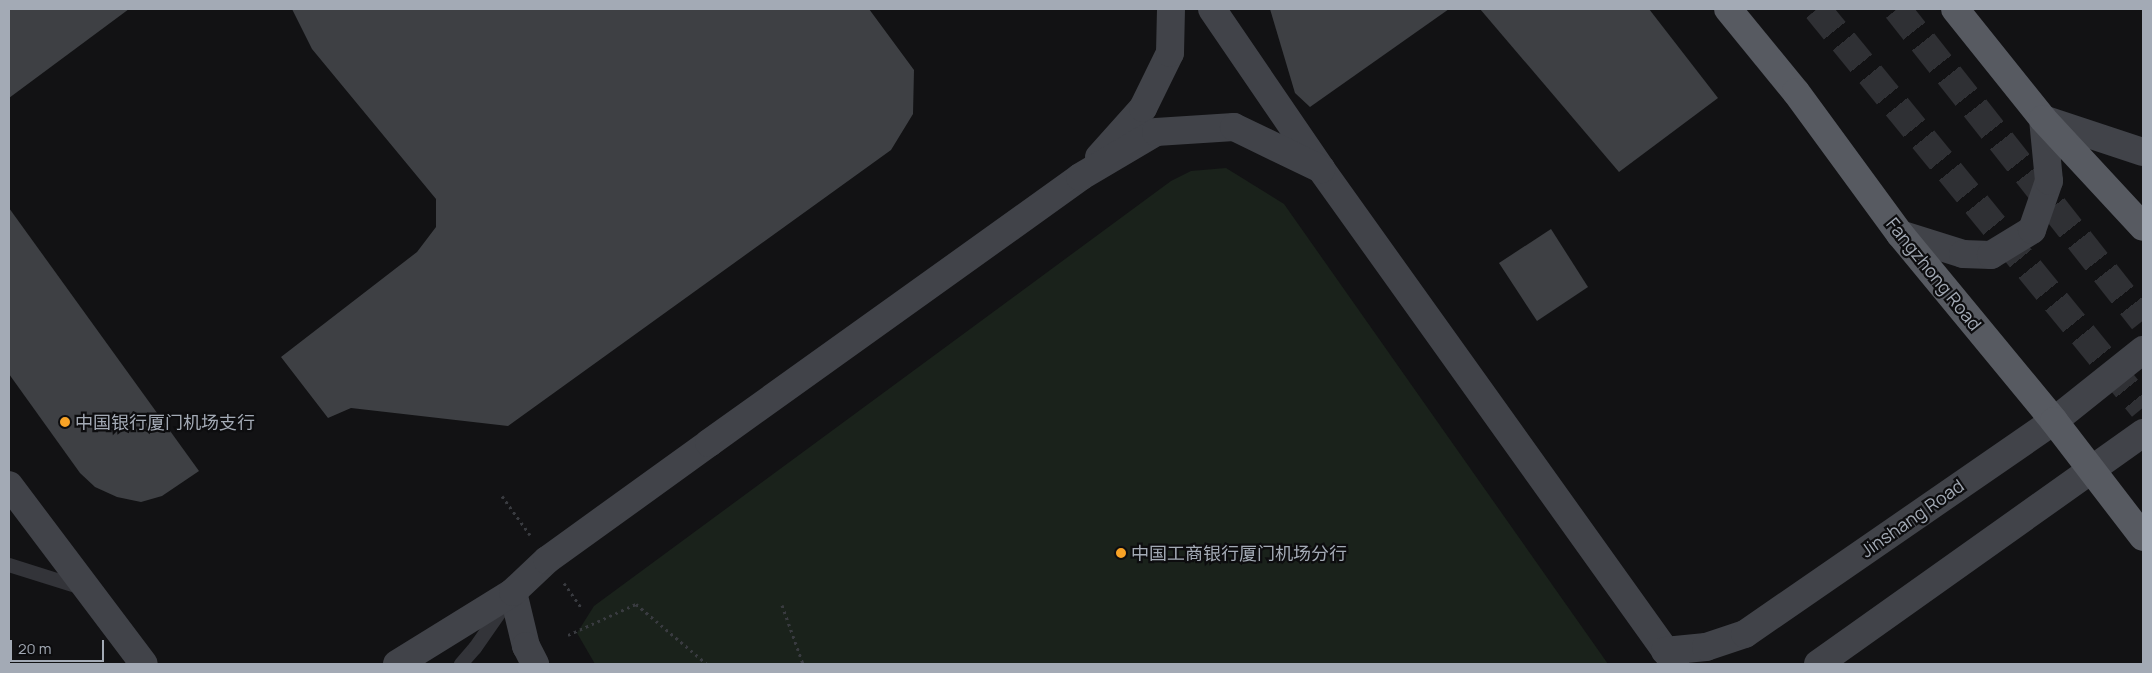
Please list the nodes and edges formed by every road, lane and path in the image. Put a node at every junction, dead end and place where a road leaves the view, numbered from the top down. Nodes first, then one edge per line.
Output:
1 (1171, 9) edge
2 (1212, 9) edge
3 (1728, 9) edge
4 (1955, 9) edge
5 (2043, 119) junction
6 (2143, 152) edge
7 (1321, 169) junction
8 (1080, 178) junction
9 (2143, 227) edge
10 (1900, 234) junction
11 (2143, 350) edge
12 (2054, 422) junction
13 (2143, 432) edge
14 (2090, 470) junction
15 (9, 485) edge
16 (2143, 538) edge
17 (9, 565) edge
18 (90, 590) junction
19 (514, 592) junction
20 (782, 605) dead end
21 (568, 635) dead end
22 (1670, 658) edge
23 (144, 664) edge
24 (398, 664) edge
25 (461, 664) edge
26 (535, 664) edge
27 (707, 664) edge
28 (802, 664) edge
29 (1818, 664) edge

1 - 8 main road
2 - 7 main road
3 - 10 highway, Fangzhong Road
4 - 5 highway
5 - 6 main road
5 - 9 highway
5 - 10 main road
7 - 8 main road
7 - 22 main road
8 - 19 main road
10 - 12 highway, Fangzhong Road
11 - 12 main road, Jinshang Road
12 - 14 highway, Fangzhong Road
12 - 22 main road, Jinshang Road
13 - 14 main road
14 - 16 highway, Fangzhong Road
14 - 29 main road
15 - 18 main road
17 - 18 lane
18 - 23 main road
19 - 24 main road
19 - 25 lane
19 - 26 main road
20 - 28 path
21 - 27 path

